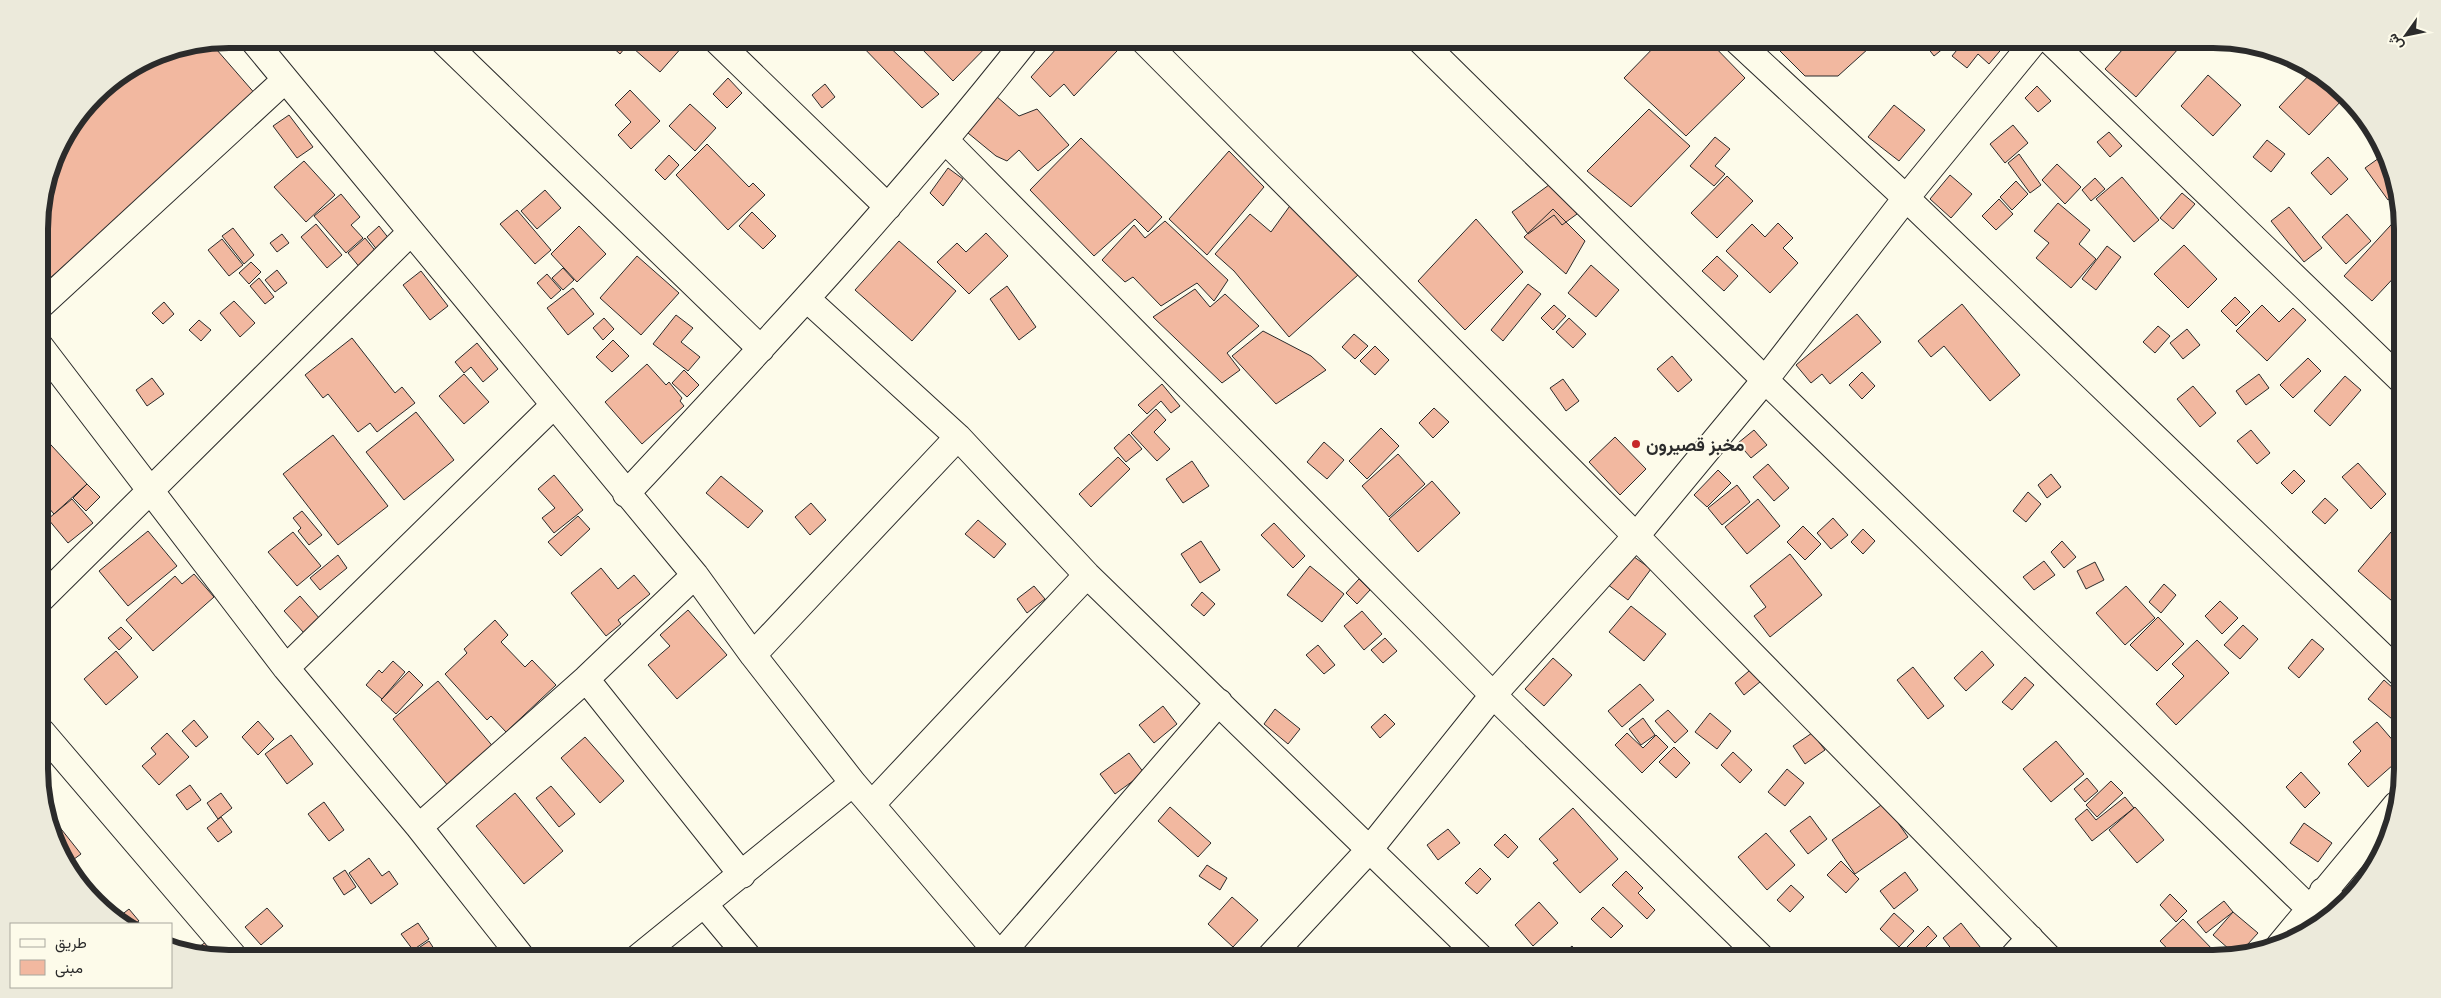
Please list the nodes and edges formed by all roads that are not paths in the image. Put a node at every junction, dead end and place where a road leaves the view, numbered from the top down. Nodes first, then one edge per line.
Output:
1 (259, 48) edge
2 (450, 48) edge
3 (724, 48) edge
4 (1017, 48) edge
5 (1151, 48) edge
6 (1428, 48) edge
7 (1745, 48) edge
8 (2029, 48) edge
9 (2057, 48) edge
10 (285, 80) junction
11 (945, 140) junction
12 (1906, 198) junction
13 (888, 207) junction
14 (410, 233) junction
15 (48, 299) edge
16 (808, 299) junction
17 (760, 350) junction
18 (48, 356) edge
19 (2394, 373) edge
20 (1765, 380) junction
21 (554, 405) junction
22 (958, 437) junction
23 (151, 490) junction
24 (626, 494) junction
25 (1636, 536) junction
26 (695, 575) junction
27 (1087, 575) junction
28 (48, 592) edge
29 (752, 654) junction
30 (2394, 667) edge
31 (286, 668) junction
32 (586, 679) junction
33 (1493, 695) junction
34 (1219, 702) junction
35 (48, 739) edge
36 (854, 783) junction
37 (872, 804) junction
38 (2387, 817) edge
39 (418, 827) junction
40 (1369, 850) junction
41 (742, 876) junction
42 (2324, 903) edge
43 (704, 904) junction
44 (2295, 931) edge
45 (2030, 938) junction
46 (228, 950) edge
47 (516, 950) edge
48 (647, 950) edge
49 (742, 950) edge
50 (995, 950) edge
51 (1007, 950) edge
52 (1276, 950) edge
53 (1473, 950) edge
54 (1754, 950) edge
55 (2019, 950) edge
56 (2041, 950) edge

1 - 10 street
2 - 17 street
3 - 13 street
4 - 11 street
5 - 25 street
6 - 20 street
7 - 12 street
8 - 12 street
9 - 19 street
10 - 14 street
10 - 15 street
11 - 13 street
11 - 33 street
12 - 20 street
12 - 30 street
13 - 16 street
14 - 21 street
14 - 23 street
16 - 17 street
16 - 22 street
17 - 24 street
18 - 23 street
20 - 25 street
20 - 42 street
21 - 24 street
21 - 31 street
22 - 27 street
22 - 29 street
23 - 28 street
23 - 31 street
24 - 26 street
25 - 33 street
25 - 45 street
26 - 29 street
26 - 32 street
27 - 34 street
27 - 37 street
29 - 36 street
31 - 39 street
32 - 39 street
32 - 41 street
33 - 40 street
33 - 54 street
34 - 40 street
34 - 51 street
35 - 46 street
36 - 37 street
36 - 41 street
37 - 50 street
38 - 42 street
39 - 47 street
40 - 52 street
40 - 53 street
41 - 43 street
42 - 44 street
43 - 48 street
43 - 49 street
45 - 55 street
45 - 56 street

